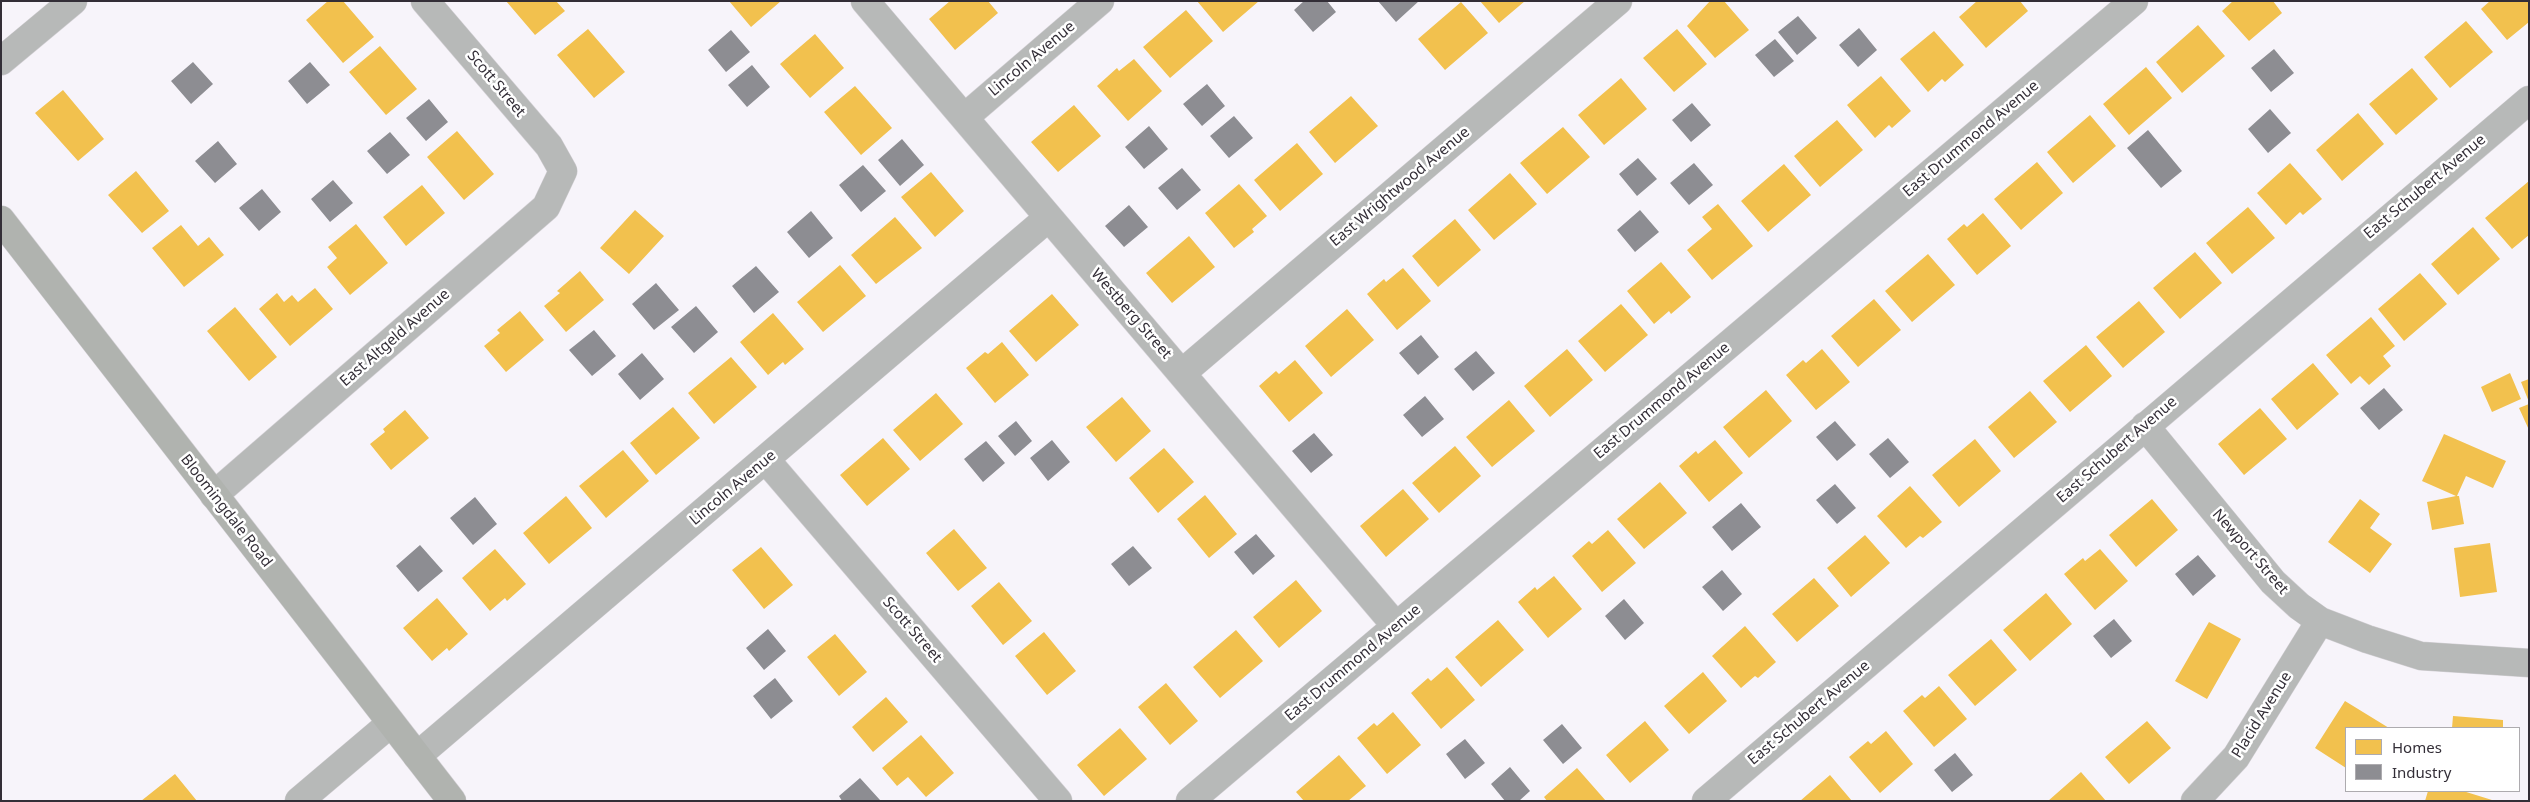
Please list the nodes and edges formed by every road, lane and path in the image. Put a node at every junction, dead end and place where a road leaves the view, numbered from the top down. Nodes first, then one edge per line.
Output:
1 (73, 1) edge
2 (426, 1) edge
3 (865, 1) edge
4 (1100, 1) edge
5 (1618, 1) edge
6 (2134, 1) edge
7 (1, 61) edge
8 (2529, 100) edge
9 (965, 117) junction
10 (563, 171) joint
11 (1048, 218) junction
12 (1, 220) edge
13 (1182, 373) junction
14 (2145, 426) junction
15 (766, 460) junction
16 (214, 495) junction
17 (2320, 622) junction
18 (1396, 626) junction
19 (2529, 663) edge
20 (391, 723) junction
21 (417, 756) junction
22 (299, 801) edge
23 (452, 801) edge
24 (1058, 801) edge
25 (1190, 801) edge
26 (1706, 801) edge
27 (2195, 801) edge

1 - 7 street
2 - 10 street, Scott Street
3 - 9 street, Westberg Street
4 - 9 street, Lincoln Avenue
5 - 13 street, East Wrightwood Avenue
6 - 18 street, East Drummond Avenue
8 - 14 street, East Schubert Avenue
9 - 11 street, Westberg Street
10 - 16 street, East Altgeld Avenue
11 - 13 street, Westberg Street
11 - 15 street, Lincoln Avenue
12 - 16 main road, Bloomingdale Road
13 - 18 street, Westberg Street
14 - 17 street, Newport Street
14 - 26 street, East Schubert Avenue
15 - 21 street, Lincoln Avenue
15 - 24 street, Scott Street
16 - 20 main road, Bloomingdale Road
17 - 19 street, Newport Street
17 - 27 street, Placid Avenue
18 - 25 street, East Drummond Avenue
20 - 21 main road, Bloomingdale Road
20 - 22 street
21 - 23 main road, Bloomingdale Road

